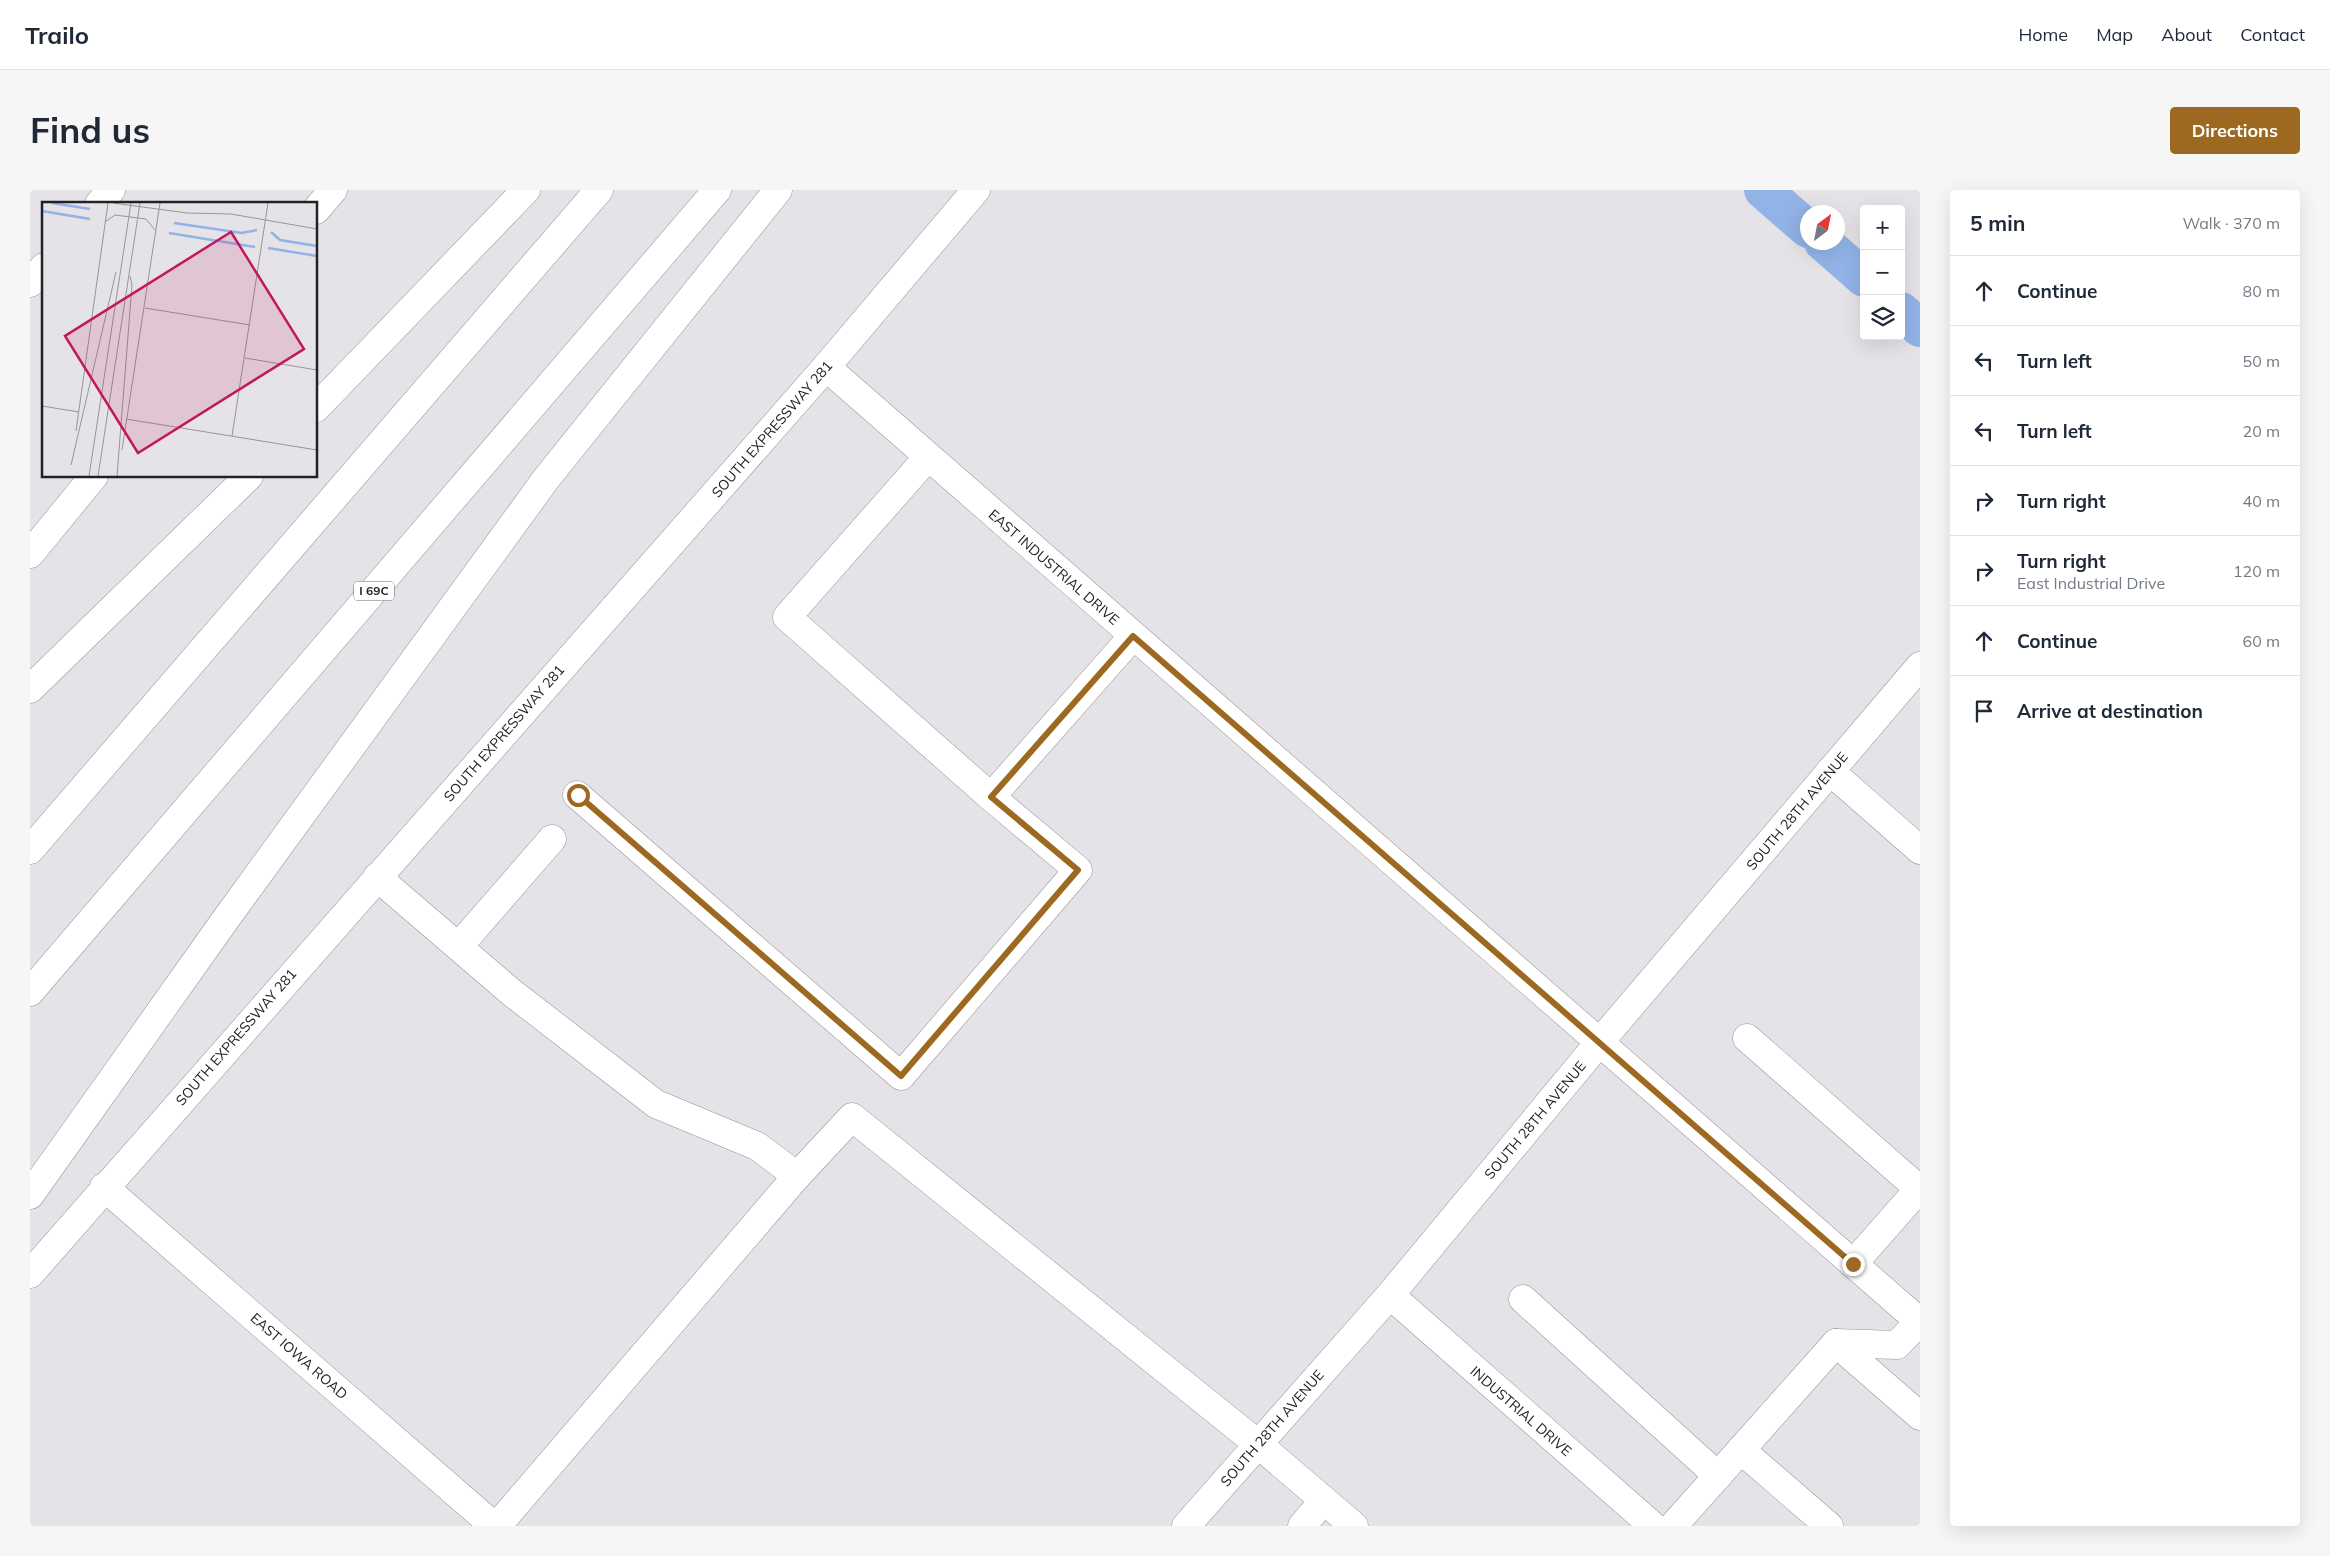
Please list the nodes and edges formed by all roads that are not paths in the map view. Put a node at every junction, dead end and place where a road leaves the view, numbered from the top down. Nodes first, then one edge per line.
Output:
1 (111, 190) edge
2 (333, 190) edge
3 (526, 190) edge
4 (599, 190) edge
5 (717, 190) edge
6 (778, 190) edge
7 (976, 190) edge
8 (101, 202) edge
9 (318, 208) edge
10 (42, 269) edge
11 (30, 283) edge
12 (826, 367) junction
13 (318, 406) edge
14 (928, 457) junction
15 (92, 478) edge
16 (247, 478) edge
17 (30, 554) edge
18 (1133, 636) junction
19 (1920, 666) edge
20 (30, 689) edge
21 (1830, 771) junction
22 (578, 795) dead end
23 (991, 797) junction
24 (552, 839) dead end
25 (30, 850) edge
26 (1920, 850) edge
27 (377, 877) junction
28 (459, 946) junction
29 (30, 992) edge
30 (1747, 1038) dead end
31 (1598, 1044) junction
32 (797, 1176) junction
33 (104, 1187) junction
34 (30, 1194) edge
35 (1853, 1264) junction
36 (30, 1274) edge
37 (1390, 1295) junction
38 (1522, 1299) dead end
39 (1920, 1322) edge
40 (1836, 1342) junction
41 (1920, 1416) edge
42 (1258, 1444) junction
43 (1741, 1450) junction
44 (1718, 1476) junction
45 (1324, 1500) junction
46 (495, 1526) edge
47 (1186, 1526) edge
48 (1302, 1526) edge
49 (1354, 1526) edge
50 (1653, 1526) edge
51 (1674, 1526) edge
52 (1829, 1526) edge

1 - 8 main road
2 - 9 main road
3 - 13 main road
4 - 25 main road
5 - 29 main road, I 69C
6 - 34 main road
7 - 12 main road, SOUTH EXPRESSWAY 281
10 - 11 main road
12 - 14 main road, EAST INDUSTRIAL DRIVE
12 - 27 main road, SOUTH EXPRESSWAY 281
14 - 18 main road, EAST INDUSTRIAL DRIVE
14 - 23 main road
15 - 17 main road
16 - 20 main road
18 - 23 main road
18 - 31 main road, EAST INDUSTRIAL DRIVE
19 - 21 main road, SOUTH 28TH AVENUE
21 - 26 main road
21 - 31 main road, SOUTH 28TH AVENUE
22 - 23 main road
24 - 28 main road
27 - 28 main road
27 - 33 main road, SOUTH EXPRESSWAY 281
28 - 32 main road
30 - 35 main road
31 - 35 main road, EAST INDUSTRIAL DRIVE
31 - 37 main road, SOUTH 28TH AVENUE
32 - 42 main road
32 - 46 main road
33 - 36 main road, SOUTH EXPRESSWAY 281
33 - 46 main road, EAST IOWA ROAD
35 - 39 main road, EAST INDUSTRIAL DRIVE
37 - 42 main road, SOUTH 28TH AVENUE
37 - 50 main road, INDUSTRIAL DRIVE
38 - 44 main road
39 - 40 main road
40 - 41 main road
40 - 43 main road
42 - 45 main road
42 - 47 main road, SOUTH 28TH AVENUE
43 - 44 main road
43 - 52 main road
44 - 51 main road
45 - 48 main road
45 - 49 main road

